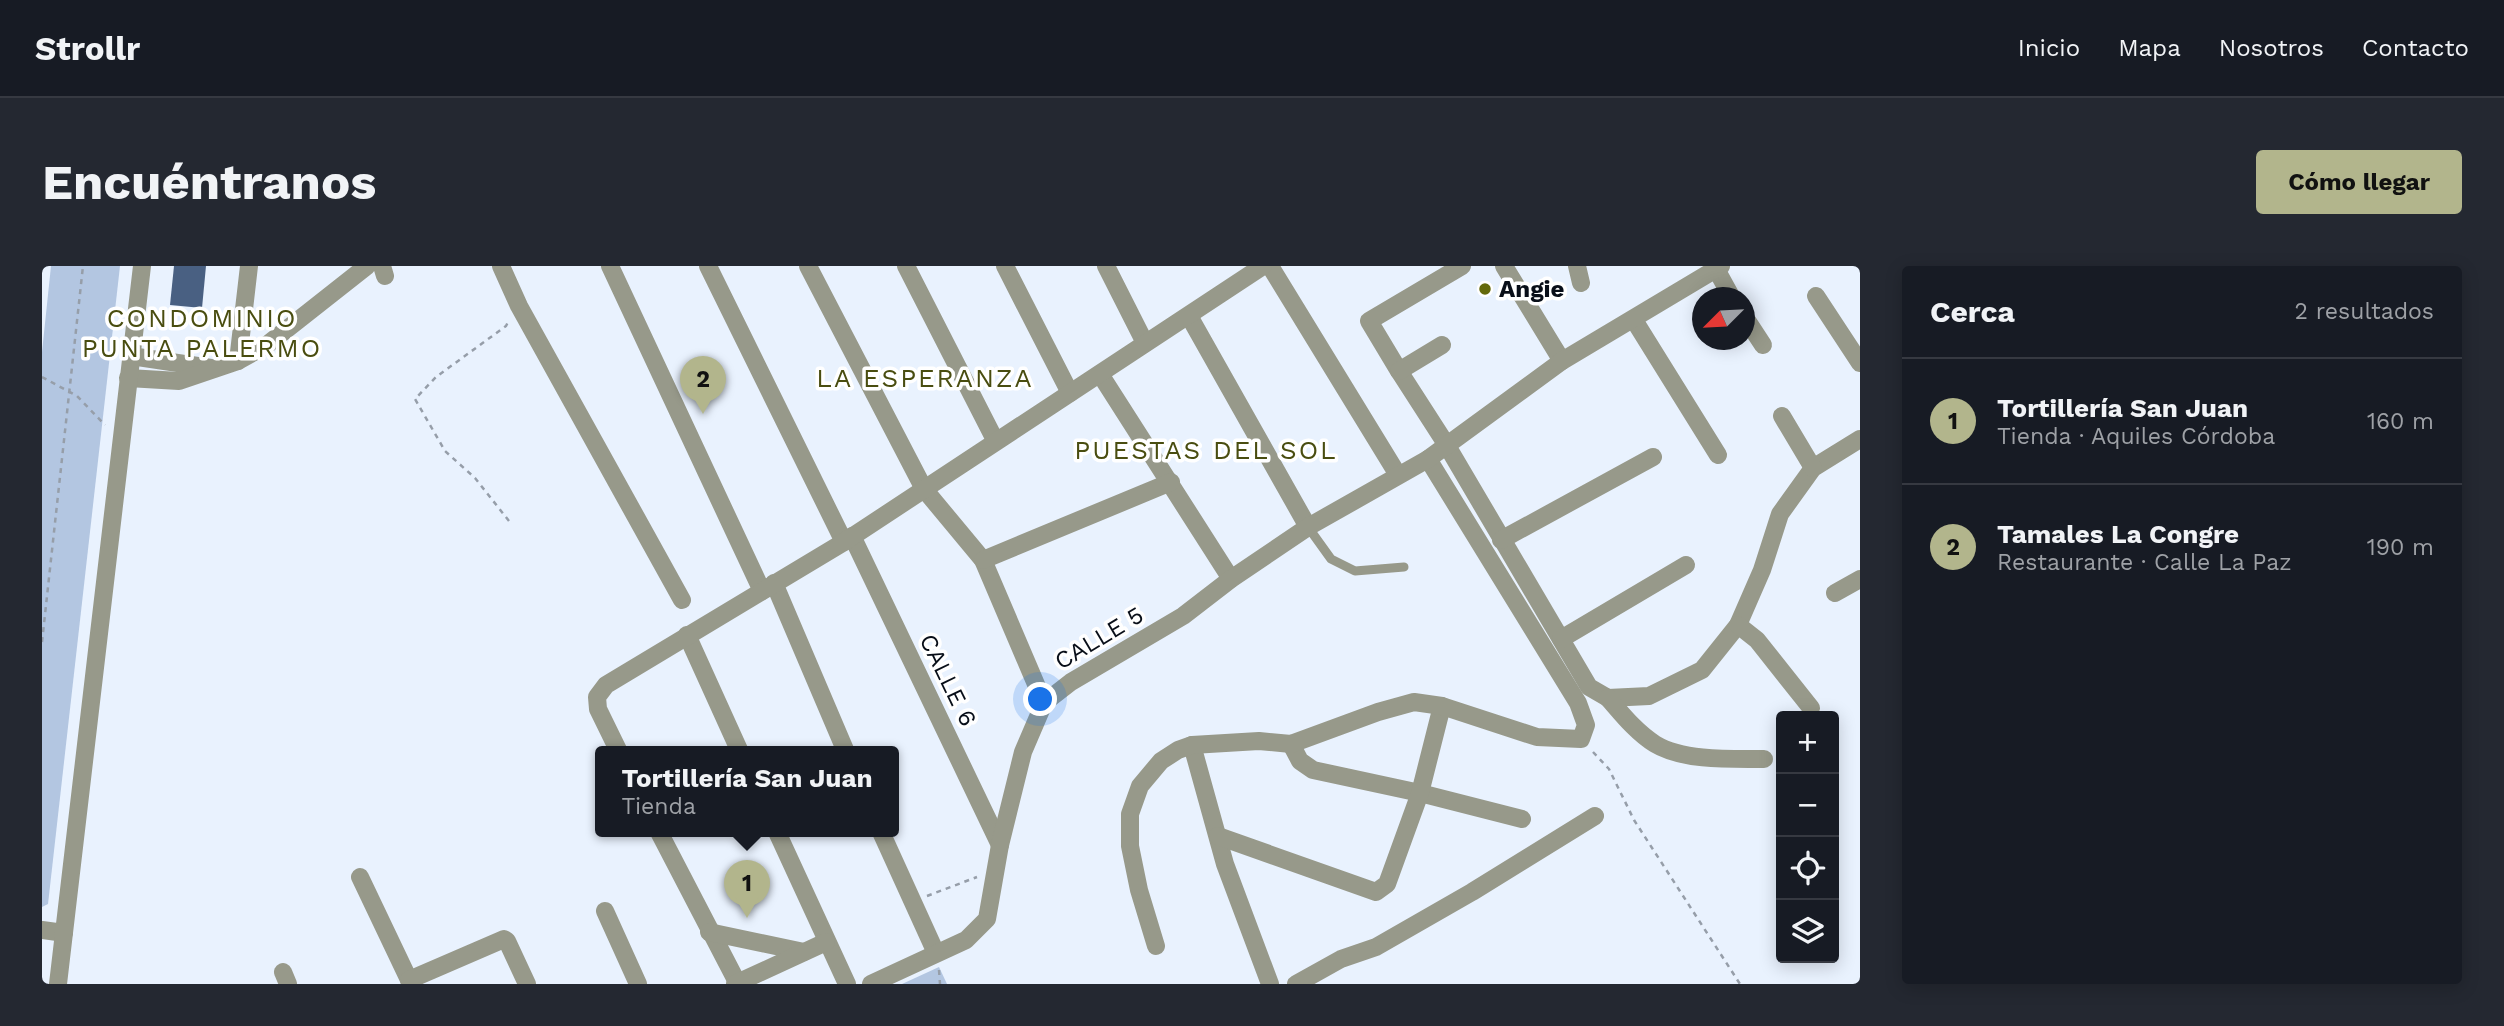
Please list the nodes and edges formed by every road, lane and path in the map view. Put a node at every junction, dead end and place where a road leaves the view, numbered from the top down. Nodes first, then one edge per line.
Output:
1 (83, 266) edge
2 (142, 266) edge
3 (249, 266) edge
4 (367, 266) edge
5 (501, 266) edge
6 (610, 266) edge
7 (708, 266) edge
8 (808, 266) edge
9 (906, 266) edge
10 (1005, 266) edge
11 (1106, 266) edge
12 (1263, 266) edge
13 (1270, 266) edge
14 (1462, 266) edge
15 (1504, 266) edge
16 (1719, 268) edge
17 (348, 274) edge
18 (1727, 287) edge
19 (1816, 296) dead end
20 (519, 306) junction
21 (1189, 316) junction
22 (1634, 320) junction
23 (1755, 332) edge
24 (1145, 343) junction
25 (1442, 345) dead end
26 (1763, 345) dead end
27 (131, 356) junction
28 (238, 361) junction
29 (1562, 361) junction
30 (1860, 363) edge
31 (218, 369) junction
32 (1399, 371) junction
33 (1100, 374) junction
34 (42, 377) edge
35 (128, 378) junction
36 (69, 391) junction
37 (1070, 393) junction
38 (1783, 416) dead end
39 (1860, 439) edge
40 (995, 440) junction
41 (1446, 444) junction
42 (120, 447) junction
43 (1718, 455) dead end
44 (1653, 457) dead end
45 (1428, 459) junction
46 (1813, 468) junction
47 (1398, 475) junction
48 (1171, 482) junction
49 (924, 489) junction
50 (509, 521) dead end
51 (1308, 527) junction
52 (848, 539) junction
53 (1501, 540) junction
54 (983, 560) junction
55 (1686, 565) dead end
56 (1404, 567) dead end
57 (1231, 579) junction
58 (1860, 579) edge
59 (768, 587) junction
60 (1835, 593) dead end
61 (682, 600) dead end
62 (1738, 625) junction
63 (687, 635) junction
64 (1561, 639) junction
65 (42, 642) edge
66 (1608, 698) junction
67 (1044, 703) junction
68 (1442, 706) junction
69 (1811, 708) dead end
70 (1581, 739) junction
71 (1192, 744) junction
72 (1291, 744) junction
73 (616, 746) edge
74 (737, 746) edge
75 (843, 746) edge
76 (1764, 759) dead end
77 (1420, 793) junction
78 (1594, 816) dead end
79 (1522, 820) dead end
80 (1218, 836) junction
81 (662, 837) edge
82 (779, 837) edge
83 (883, 837) edge
84 (1000, 845) junction
85 (996, 870) junction
86 (360, 877) dead end
87 (911, 902) junction
88 (605, 911) dead end
89 (42, 930) edge
90 (709, 932) junction
91 (64, 933) junction
92 (827, 942) junction
93 (1156, 946) dead end
94 (804, 952) junction
95 (936, 954) junction
96 (410, 982) edge
97 (58, 984) edge
98 (527, 984) edge
99 (638, 984) edge
100 (737, 984) edge
101 (847, 984) edge
102 (871, 984) edge
103 (1270, 984) edge
104 (1296, 984) edge
105 (1740, 984) edge

1 - 36 path
2 - 27 street
3 - 28 street
4 - 17 street
5 - 20 street
6 - 59 street
7 - 52 street, CALLE 6
8 - 49 street
9 - 40 street
10 - 37 street
11 - 24 street
12 - 21 street
13 - 47 street
14 - 32 street
15 - 29 street
16 - 18 street
16 - 22 street, CALLE 5
17 - 28 street
19 - 30 street
20 - 50 path
20 - 61 street
21 - 24 street
21 - 51 street
22 - 29 street, CALLE 5
22 - 43 street
23 - 26 street
24 - 33 street
25 - 32 street
27 - 31 street
27 - 35 street
28 - 31 street
29 - 41 street, CALLE 5
31 - 35 street
32 - 41 street
33 - 37 street
33 - 48 street
34 - 36 path
35 - 42 street
36 - 42 path
36 - 65 path
37 - 40 street
38 - 46 street
39 - 46 street
40 - 49 street
41 - 45 street, CALLE 5
41 - 53 street
42 - 91 street
44 - 53 street
45 - 47 street, CALLE 5
45 - 70 street
46 - 62 street
47 - 51 street, CALLE 5
48 - 54 street
48 - 57 street
49 - 52 street
49 - 54 street
51 - 56 lane
51 - 57 street, CALLE 5
52 - 59 street
52 - 84 street, CALLE 6
53 - 64 street
54 - 67 street
55 - 64 street
57 - 67 street, CALLE 5
58 - 60 street
59 - 63 street
59 - 75 street
62 - 66 street
62 - 69 street
63 - 73 street
63 - 74 street
64 - 66 street
66 - 76 street
67 - 84 street, CALLE 5
68 - 70 street
68 - 72 street
68 - 77 street
70 - 105 path
71 - 72 street
71 - 80 street
71 - 93 street
72 - 77 street
77 - 79 street
77 - 80 street
78 - 104 street
80 - 103 street
81 - 90 street
82 - 92 street
83 - 87 street
84 - 85 street, CALLE 5
85 - 87 path
85 - 95 street, CALLE 5
86 - 96 street
87 - 95 street
88 - 99 street
89 - 91 street
90 - 94 street
90 - 100 street
91 - 97 street
92 - 94 street
92 - 101 street
94 - 100 street
95 - 102 street, CALLE 5
96 - 98 street

